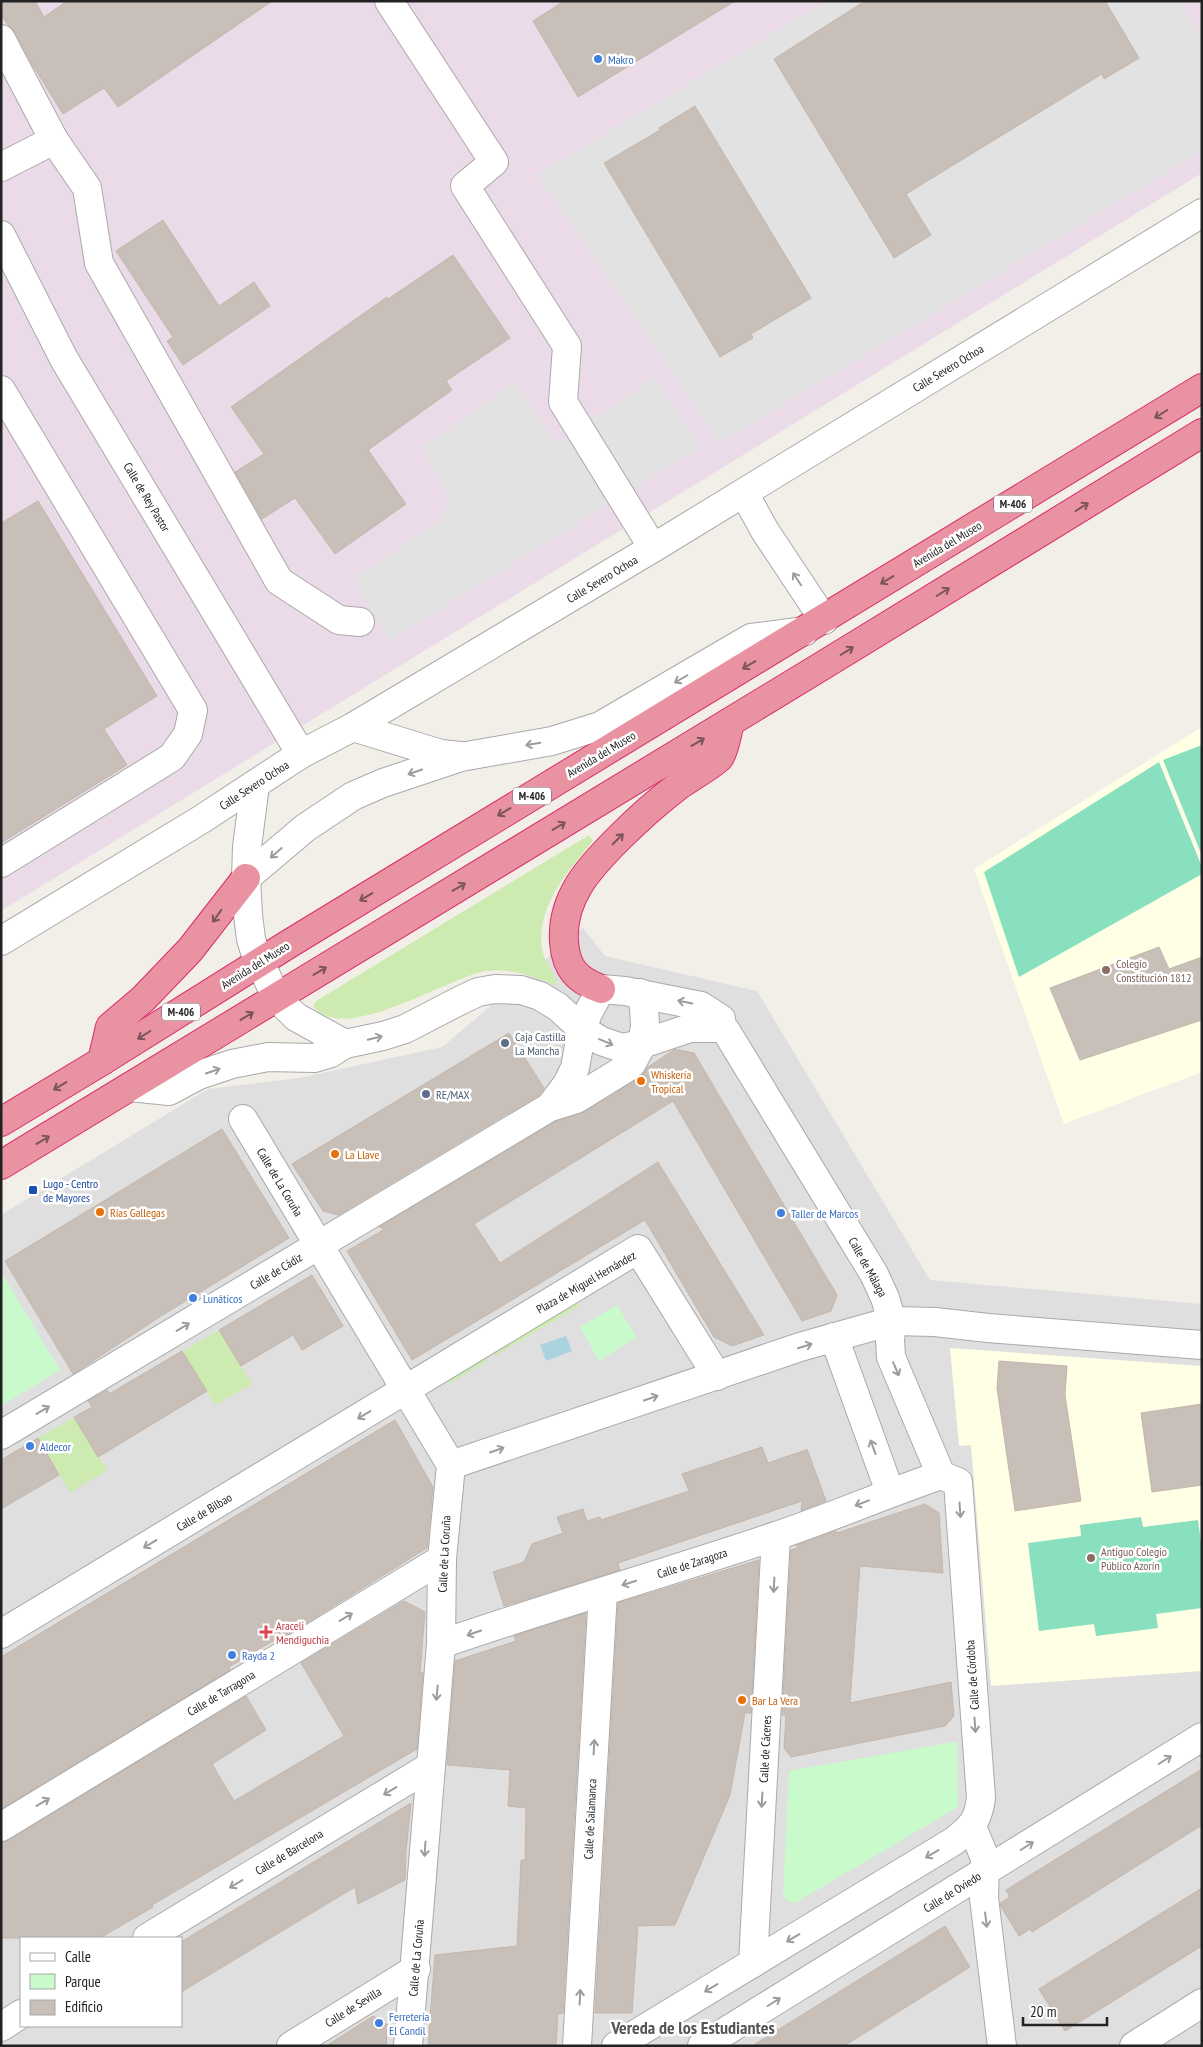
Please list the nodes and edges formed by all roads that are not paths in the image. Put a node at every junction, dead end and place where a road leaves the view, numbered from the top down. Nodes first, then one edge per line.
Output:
1 (389, 1) edge
2 (1, 39) edge
3 (54, 140) junction
4 (1, 167) edge
5 (1202, 213) edge
6 (1, 235) edge
7 (1202, 388) edge
8 (1, 390) edge
9 (1202, 433) edge
10 (744, 493) junction
11 (653, 548) junction
12 (360, 622) dead end
13 (815, 625) junction
14 (730, 722) junction
15 (353, 727) junction
16 (301, 754) junction
17 (461, 757) junction
18 (255, 785) junction
19 (1, 863) edge
20 (246, 878) junction
21 (1, 940) edge
22 (260, 962) junction
23 (601, 989) junction
24 (640, 993) junction
25 (278, 997) junction
26 (722, 1028) junction
27 (582, 1029) junction
28 (345, 1044) junction
29 (642, 1044) junction
30 (102, 1061) junction
31 (130, 1087) junction
32 (550, 1106) junction
33 (243, 1119) dead end
34 (1, 1122) edge
35 (1, 1165) edge
36 (318, 1246) junction
37 (892, 1322) junction
38 (834, 1337) junction
39 (1202, 1345) edge
40 (717, 1376) junction
41 (406, 1390) junction
42 (1, 1435) edge
43 (450, 1465) junction
44 (941, 1475) junction
45 (890, 1492) junction
46 (776, 1536) junction
47 (442, 1559) junction
48 (602, 1592) junction
49 (1, 1634) edge
50 (441, 1644) junction
51 (1202, 1737) edge
52 (431, 1766) junction
53 (1, 1827) edge
54 (972, 1827) junction
55 (986, 1871) junction
56 (149, 1937) edge
57 (753, 1963) junction
58 (416, 1968) junction
59 (1202, 2003) edge
60 (20, 2015) edge
61 (1, 2027) edge
62 (291, 2046) edge
63 (408, 2046) edge
64 (577, 2046) edge
65 (616, 2046) edge
66 (702, 2046) edge
67 (1002, 2046) edge
68 (1134, 2046) edge

1 - 11 street
2 - 3 street
3 - 4 street
3 - 12 street
5 - 10 street, Calle Severo Ochoa
6 - 16 street, Calle de Rey Pastor
7 -> 13 highway, Avenida del Museo / M-406
8 - 19 street
14 -> 9 highway
10 - 11 street, Calle Severo Ochoa
13 -> 10 street
11 - 15 street, Calle Severo Ochoa
13 -> 17 street
13 -> 22 highway, Avenida del Museo / M-406
23 -> 14 highway
25 -> 14 highway
15 - 16 street, Calle Severo Ochoa
15 - 17 street
16 - 18 street, Calle Severo Ochoa
17 -> 20 street
18 - 20 street
18 - 21 street, Calle Severo Ochoa
20 - 22 street
20 -> 30 highway
22 - 25 street
22 -> 30 highway, Avenida del Museo / M-406
23 - 24 street, Calle de Málaga
23 - 27 street
26 -> 24 street, Calle de Málaga
24 - 29 street
25 - 28 street
31 -> 25 highway
26 - 29 street
26 - 37 street, Calle de Málaga
28 -> 27 street
27 -> 29 street
27 - 32 street, Calle de Cádiz
31 -> 28 street
29 - 32 street, Calle de Cádiz
30 -> 34 highway, Avenida del Museo / M-406
35 -> 31 highway
32 - 36 street, Calle de Cádiz
33 - 36 street, Calle de La Coruña
36 - 41 street, Calle de La Coruña
42 -> 36 street, Calle de Cádiz
37 - 38 street
37 - 39 street
37 -> 44 street, Calle de Córdoba
40 -> 38 street
45 -> 38 street
40 - 41 street, Plaza de Miguel Hernández
43 -> 40 street
41 - 43 street, Calle de La Coruña
41 -> 49 street, Calle de Bilbao
43 - 47 street, Calle de La Coruña
44 - 45 street, Calle de Zaragoza
44 -> 54 street, Calle de Córdoba
45 -> 46 street, Calle de Zaragoza
46 -> 48 street, Calle de Zaragoza
46 -> 57 street, Calle de Cáceres
47 - 50 street, Calle de La Coruña
53 -> 47 street, Calle de Tarragona
48 -> 50 street, Calle de Zaragoza
64 -> 48 street, Calle de Salamanca
50 -> 52 street, Calle de La Coruña
55 -> 51 street, Calle de Oviedo
52 -> 56 street, Calle de Barcelona
52 -> 58 street, Calle de La Coruña
54 - 55 street
54 -> 57 street
66 -> 55 street, Calle de Oviedo
55 -> 67 street
57 -> 65 street
58 - 62 street, Calle de Sevilla
58 - 63 street, Calle de La Coruña
59 - 68 street
60 - 61 street

